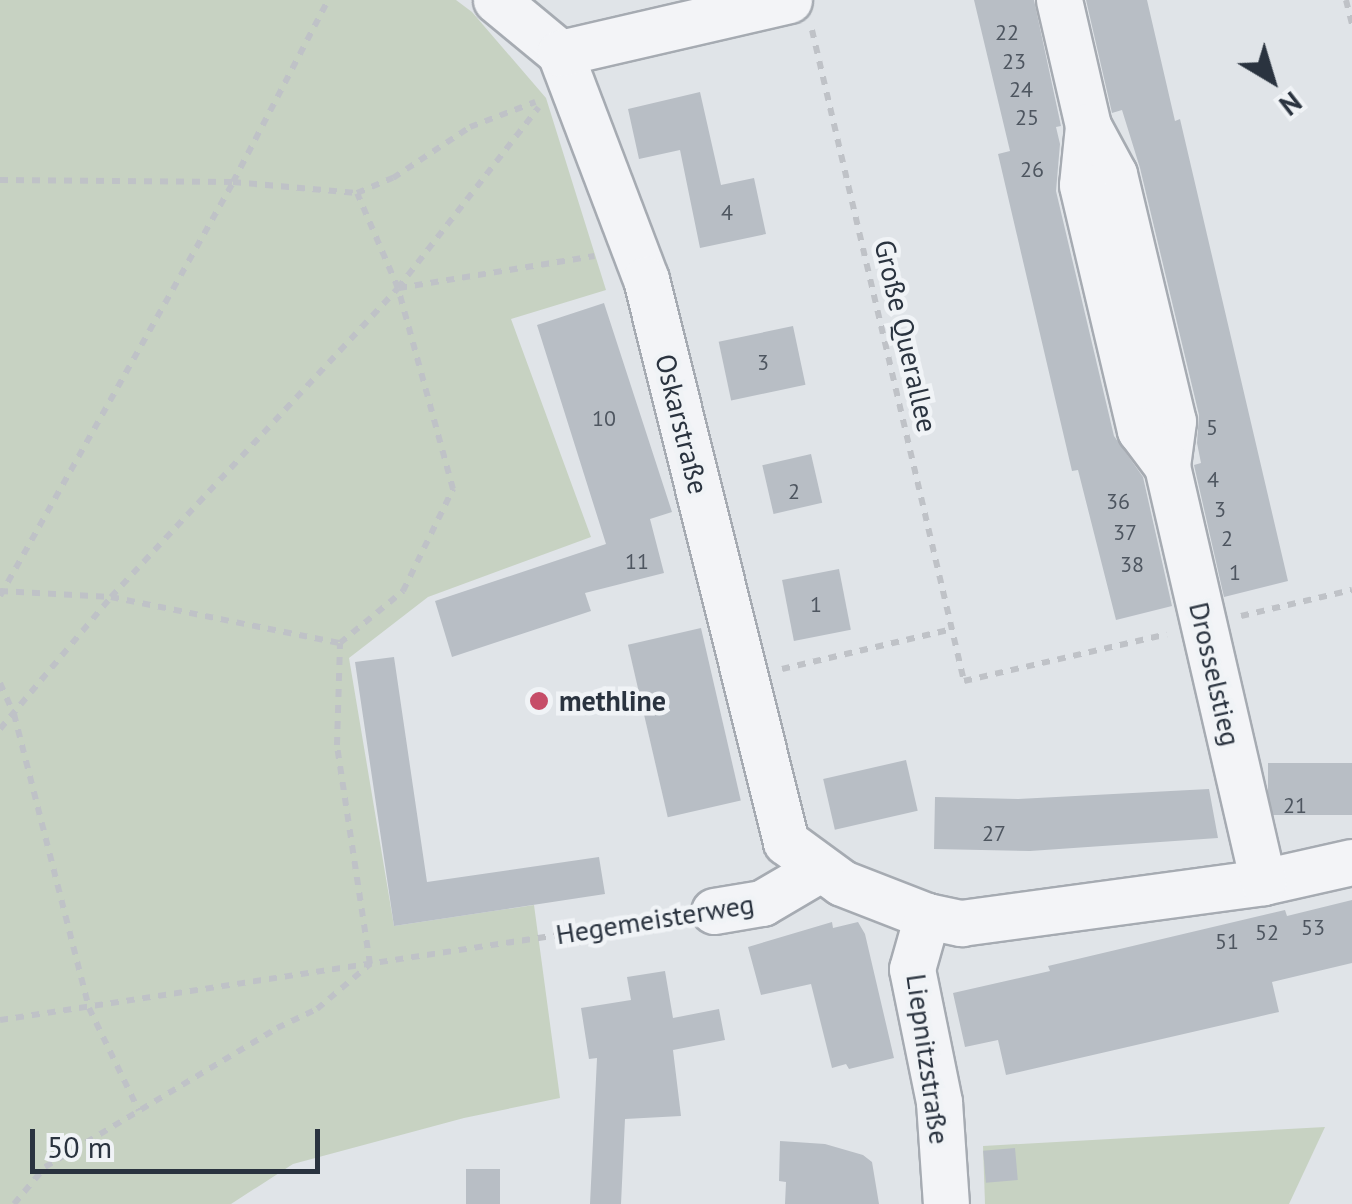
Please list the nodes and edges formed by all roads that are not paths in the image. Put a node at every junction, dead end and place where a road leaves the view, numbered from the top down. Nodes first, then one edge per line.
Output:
1 (496, 0) edge
2 (1059, 0) edge
3 (799, 10) edge
4 (560, 53) junction
5 (1352, 862) edge
6 (820, 869) junction
7 (1263, 882) junction
8 (714, 911) road end
9 (927, 916) junction
10 (946, 1204) edge

1 - 4 street, Oskarstraße
2 - 7 street, Drosselstieg
3 - 4 street
4 - 6 street, Oskarstraße
5 - 7 street
6 - 8 street, Hegemeisterweg
6 - 9 street
7 - 9 street
9 - 10 street, Liepnitzstraße

